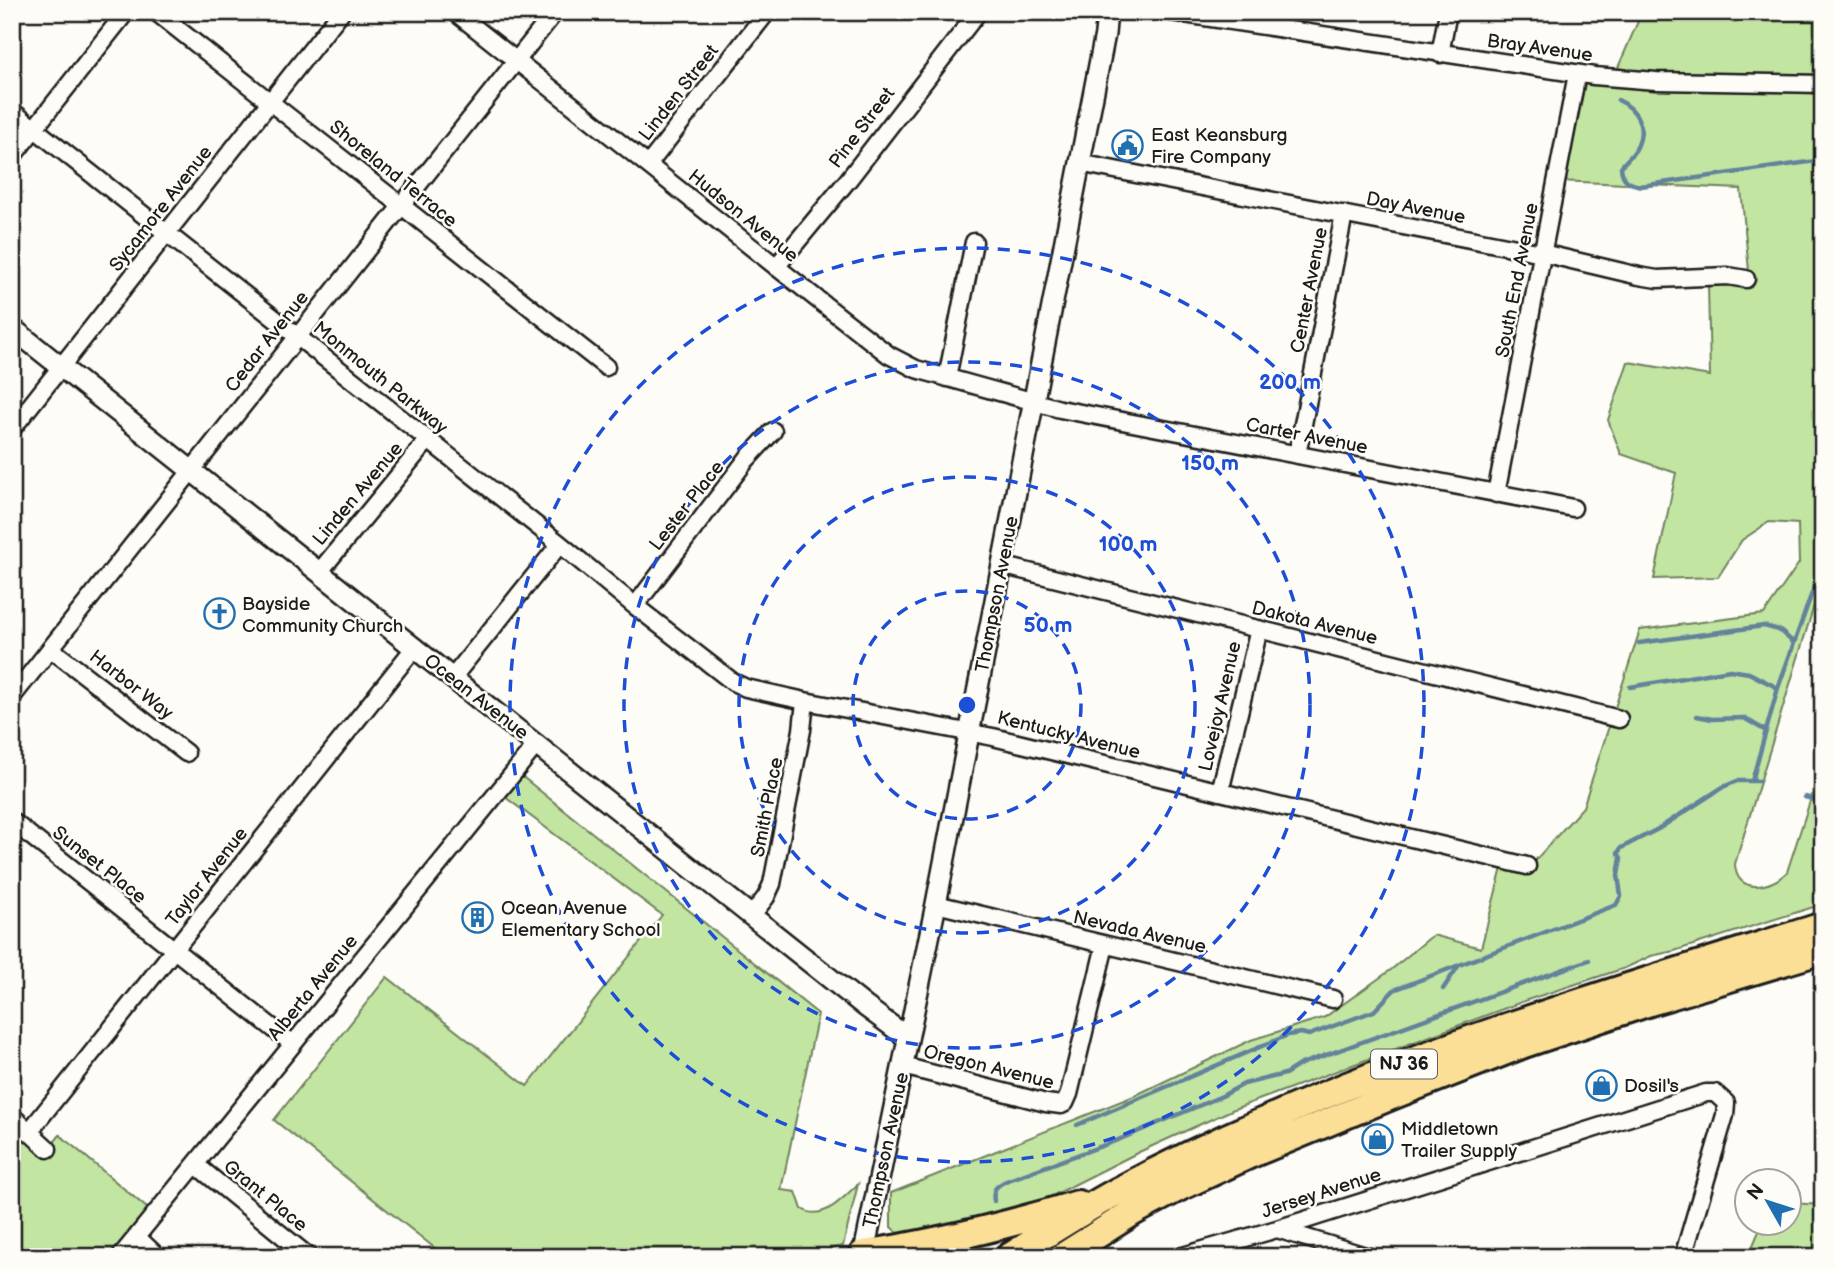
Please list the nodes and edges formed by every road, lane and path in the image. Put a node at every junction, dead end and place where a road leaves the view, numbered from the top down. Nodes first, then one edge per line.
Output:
1 (126, 12) edge
2 (156, 12) edge
3 (341, 12) edge
4 (455, 12) edge
5 (555, 12) edge
6 (767, 12) edge
7 (978, 12) edge
8 (1107, 12) edge
9 (1171, 12) edge
10 (1282, 12) edge
11 (1448, 12) edge
12 (1279, 29) junction
13 (1440, 54) junction
14 (516, 60) junction
15 (1577, 74) junction
16 (1823, 84) edge
17 (271, 101) junction
18 (12, 111) edge
19 (35, 129) junction
20 (12, 157) edge
21 (1079, 163) junction
22 (649, 165) junction
23 (400, 206) junction
24 (1344, 214) junction
25 (166, 234) junction
26 (974, 242) dead end
27 (1542, 253) junction
28 (776, 267) junction
29 (1746, 279) dead end
30 (12, 328) edge
31 (296, 337) junction
32 (61, 367) junction
33 (606, 367) dead end
34 (947, 378) junction
35 (1033, 401) junction
36 (12, 429) edge
37 (773, 431) dead end
38 (427, 441) junction
39 (1297, 455) junction
40 (192, 470) junction
41 (1496, 494) junction
42 (1573, 509) dead end
43 (560, 544) junction
44 (1001, 565) junction
45 (320, 571) junction
46 (635, 606) junction
47 (1259, 629) junction
48 (415, 647) junction
49 (51, 649) junction
50 (453, 677) junction
51 (12, 697) edge
52 (805, 701) junction
53 (1619, 719) dead end
54 (969, 732) junction
55 (537, 744) junction
56 (186, 753) dead end
57 (1220, 792) junction
58 (12, 821) edge
59 (1527, 866) dead end
60 (936, 904) junction
61 (752, 915) junction
62 (1823, 926) edge
63 (1105, 945) junction
64 (174, 949) junction
65 (1823, 950) edge
66 (1333, 999) dead end
67 (908, 1038) junction
68 (293, 1044) junction
69 (903, 1066) junction
70 (12, 1116) edge
71 (29, 1132) junction
72 (48, 1149) dead end
73 (196, 1165) junction
74 (1116, 1192) junction
75 (1277, 1229) junction
76 (136, 1237) junction
77 (1074, 1254) edge
78 (863, 1255) edge
79 (120, 1257) edge
80 (158, 1257) edge
81 (309, 1257) edge
82 (1009, 1257) edge
83 (1179, 1257) edge
84 (1369, 1257) edge
85 (1683, 1257) edge

1 - 19 street
2 - 17 street, Shoreland Terrace
3 - 17 street, Sycamore Avenue
4 - 14 street, Hudson Avenue
5 - 14 street, Cedar Avenue
6 - 22 street, Linden Street
7 - 28 street, Pine Street
8 - 21 street, Thompson Avenue
9 - 12 street, Bray Avenue
10 - 12 street
11 - 13 street
12 - 13 street, Bray Avenue
13 - 15 street, Bray Avenue
14 - 22 street, Hudson Avenue
14 - 23 street, Cedar Avenue
15 - 16 street, Bray Avenue
15 - 27 street, South End Avenue
17 - 23 street, Shoreland Terrace
17 - 25 street, Sycamore Avenue
18 - 19 street, Monmouth Parkway
19 - 20 street
19 - 25 street, Monmouth Parkway
21 - 24 street, Day Avenue
21 - 35 street, Thompson Avenue
22 - 28 street, Hudson Avenue
23 - 31 street, Cedar Avenue
23 - 33 street, Shoreland Terrace
24 - 27 street, Day Avenue
24 - 39 street, Center Avenue
25 - 31 street, Monmouth Parkway
25 - 32 street, Sycamore Avenue
26 - 34 street
27 - 29 street, Day Avenue
27 - 41 street, South End Avenue
28 - 34 street, Hudson Avenue
30 - 32 street, Ocean Avenue
31 - 38 street, Monmouth Parkway
31 - 40 street, Cedar Avenue
32 - 36 street, Sycamore Avenue
32 - 40 street, Ocean Avenue
34 - 35 street, Hudson Avenue
35 - 39 street, Carter Avenue
35 - 44 street, Thompson Avenue
37 - 46 street, Lester Place
38 - 43 street, Monmouth Parkway
38 - 45 street, Linden Avenue
39 - 41 street, Carter Avenue
40 - 45 street, Ocean Avenue
40 - 49 street, Cedar Avenue
41 - 42 street, Carter Avenue
43 - 46 street, Kentucky Avenue
43 - 50 street
44 - 47 street, Dakota Avenue
44 - 54 street, Thompson Avenue
45 - 48 street, Ocean Avenue
46 - 52 street, Kentucky Avenue
47 - 53 street, Dakota Avenue
47 - 57 street, Lovejoy Avenue
48 - 50 street, Ocean Avenue
48 - 64 street, Taylor Avenue
49 - 51 street, Cedar Avenue
49 - 56 street, Harbor Way
50 - 55 street, Ocean Avenue
52 - 54 street, Kentucky Avenue
52 - 61 street, Smith Place
54 - 57 street, Kentucky Avenue
54 - 60 street, Thompson Avenue
55 - 61 street, Ocean Avenue
55 - 68 street, Alberta Avenue
57 - 59 street, Kentucky Avenue
58 - 64 street, Sunset Place
60 - 63 street, Nevada Avenue
60 - 67 street, Thompson Avenue
61 - 67 street, Ocean Avenue
62 - 74 highway, NJ 36
63 - 66 street, Nevada Avenue
63 - 69 street, Oregon Avenue
64 - 68 street, Sunset Place
64 - 71 street, Taylor Avenue
65 - 77 highway, NJ 36
67 - 69 street, Thompson Avenue
68 - 73 street, Alberta Avenue
69 - 78 street, Thompson Avenue
70 - 71 street
71 - 72 street
73 - 76 street, Alberta Avenue
73 - 81 street, Grant Place
74 - 78 highway
74 - 82 highway, NJ 36
75 - 83 street, Jersey Avenue
75 - 84 street
75 - 85 street, Jersey Avenue
76 - 79 street, Alberta Avenue
76 - 80 street

